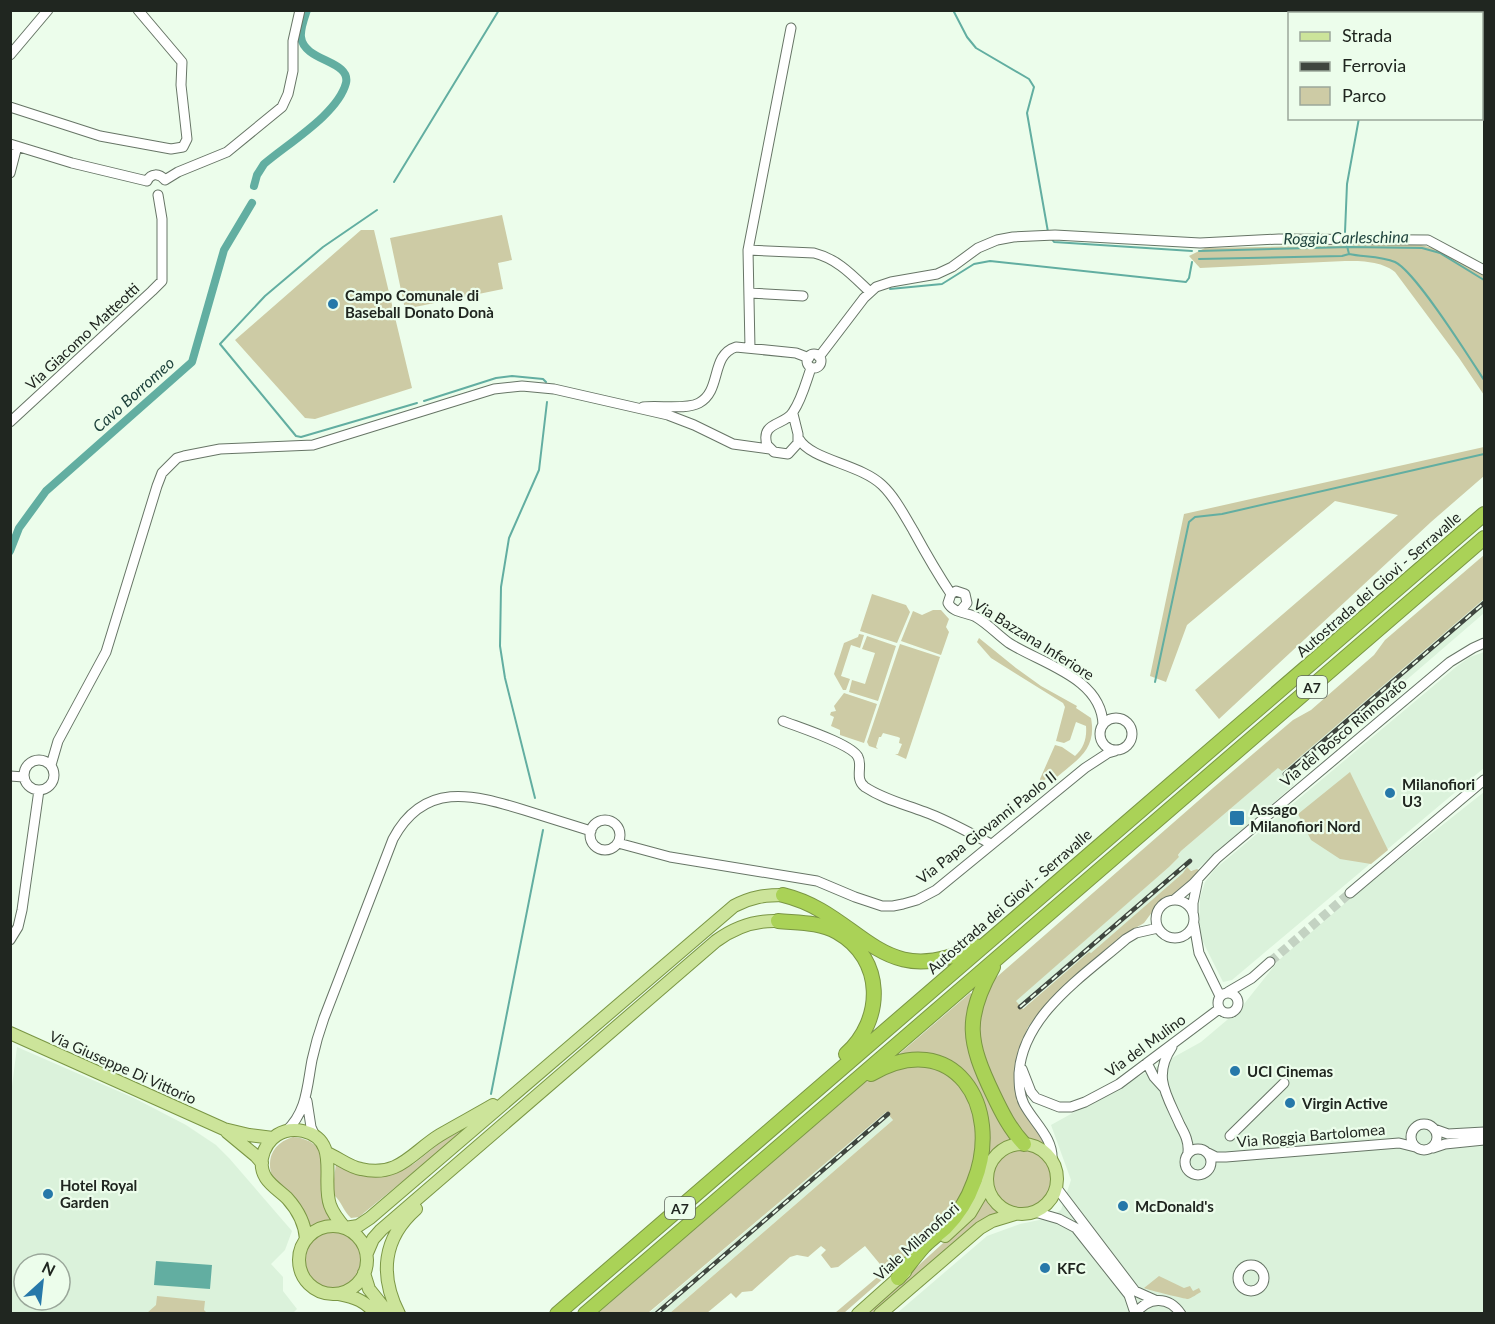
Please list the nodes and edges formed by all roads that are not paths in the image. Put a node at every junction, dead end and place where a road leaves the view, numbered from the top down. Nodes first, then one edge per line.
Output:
1 (48, 10) edge
2 (300, 10) edge
3 (142, 12) edge
4 (791, 28) dead end
5 (10, 56) edge
6 (10, 107) edge
7 (14, 145) edge
8 (10, 173) edge
9 (165, 180) junction
10 (147, 181) junction
11 (158, 195) junction
12 (748, 250) junction
13 (1485, 270) edge
14 (870, 292) junction
15 (749, 293) junction
16 (803, 296) dead end
17 (750, 348) junction
18 (819, 357) junction
19 (808, 358) junction
20 (812, 368) junction
21 (638, 408) junction
22 (793, 414) junction
23 (10, 422) edge
24 (780, 422) junction
25 (797, 434) junction
26 (766, 436) junction
27 (749, 446) junction
28 (770, 449) junction
29 (792, 451) junction
30 (816, 454) junction
31 (1485, 514) edge
32 (1485, 538) edge
33 (951, 594) junction
34 (961, 610) junction
35 (1485, 643) edge
36 (783, 721) dead end
37 (1103, 725) junction
38 (1100, 740) junction
39 (58, 741) junction
40 (1115, 751) junction
41 (41, 760) junction
42 (1089, 764) junction
43 (51, 765) junction
44 (10, 776) edge
45 (24, 777) junction
46 (1485, 780) edge
47 (39, 790) junction
48 (591, 831) junction
49 (618, 843) junction
50 (991, 844) junction
51 (1200, 875) junction
52 (1350, 893) tunnel mouth
53 (783, 895) joint
54 (1174, 900) junction
55 (1193, 912) junction
56 (778, 921) joint
57 (1194, 924) junction
58 (1158, 928) junction
59 (13, 936) edge
60 (993, 937) junction
61 (1176, 938) junction
62 (1199, 953) junction
63 (999, 957) junction
64 (1270, 962) tunnel mouth
65 (1252, 978) junction
66 (1224, 994) junction
67 (1238, 1002) junction
68 (1219, 1009) junction
69 (10, 1033) edge
70 (1175, 1042) junction
71 (1022, 1054) junction
72 (1147, 1063) junction
73 (1161, 1071) junction
74 (1284, 1083) dead end
75 (1164, 1088) junction
76 (841, 1092) junction
77 (516, 1093) junction
78 (306, 1096) junction
79 (1434, 1128) junction
80 (224, 1129) junction
81 (286, 1131) junction
82 (1485, 1132) edge
83 (1411, 1135) junction
84 (315, 1136) junction
85 (1230, 1136) dead end
86 (273, 1138) junction
87 (1187, 1138) junction
88 (1485, 1140) edge
89 (1399, 1143) junction
90 (1024, 1144) junction
91 (1415, 1147) junction
92 (1198, 1148) junction
93 (1433, 1148) junction
94 (1188, 1152) junction
95 (327, 1153) junction
96 (1208, 1153) junction
97 (1226, 1157) junction
98 (1052, 1161) junction
99 (262, 1163) junction
100 (1210, 1168) junction
101 (722, 1171) junction
102 (446, 1174) junction
103 (987, 1184) junction
104 (1056, 1187) junction
105 (1035, 1212) junction
106 (1015, 1214) junction
107 (345, 1228) junction
108 (306, 1239) junction
109 (367, 1253) junction
110 (364, 1273) junction
111 (898, 1278) junction
112 (338, 1293) junction
113 (1155, 1300) junction
114 (1135, 1313) edge
115 (376, 1314) edge
116 (389, 1314) edge
117 (399, 1314) edge
118 (557, 1314) edge
119 (585, 1314) edge
120 (858, 1314) edge
121 (880, 1314) edge
122 (1181, 1314) edge

1 - 5 street
2 - 9 street
3 - 6 street
4 - 12 street
7 - 8 street
7 - 10 street
9 - 10 street
9 - 11 street
10 - 11 street
11 - 23 street, Via Giacomo Matteotti
12 - 14 street
12 - 15 street
13 - 14 street
14 - 18 street
15 - 16 street
15 - 17 street
17 - 19 street
17 - 21 street
18 - 19 street
18 - 20 street
19 - 20 street
20 - 22 street
21 - 27 street
21 - 39 street
22 - 24 street
22 - 25 street
24 - 25 street
24 - 26 street
25 - 29 street
25 - 30 street
26 - 27 street
26 - 28 street
27 - 28 street
28 - 29 street
29 - 30 street
30 - 33 street
31 - 60 highway, Autostrada dei Giovi - Serravalle / A7
32 - 63 highway, A7
33 - 34 street
33 - 34 street
34 - 37 street, Via Bazzana Inferiore
35 - 51 street, Via del Bosco Rinnovato
36 - 50 street
37 - 38 street
37 - 40 street
38 - 40 street
38 - 42 street, Via Papa Giovanni Paolo II
39 - 41 street
39 - 43 street
40 - 42 street, Via Papa Giovanni Paolo II
41 - 43 street
41 - 45 street
42 - 50 street, Via Papa Giovanni Paolo II
43 - 47 street
44 - 45 street
45 - 47 street
46 - 52 street
47 - 59 street
48 - 49 street
48 - 49 street
48 - 78 street
49 - 50 street, Via Papa Giovanni Paolo II
51 - 54 street, Via del Bosco Rinnovato
51 - 55 street
53 - 60 highway
53 - 77 main road
54 - 55 street
54 - 58 street, Via del Bosco Rinnovato
55 - 57 street
56 - 101 highway
56 - 102 main road
57 - 61 street
57 - 62 street
58 - 61 street
58 - 71 street
60 - 101 highway, Autostrada dei Giovi - Serravalle / A7
61 - 62 street
62 - 66 street
63 - 76 highway, A7
63 - 90 highway
64 - 65 street
65 - 66 street
65 - 67 street
66 - 67 street
66 - 68 street
67 - 68 street, Via del Mulino
68 - 70 street, Via del Mulino
69 - 80 main road, Via Giuseppe Di Vittorio
70 - 72 street, Via del Mulino
70 - 73 street
71 - 72 street, Via del Mulino
71 - 98 street
72 - 73 street
72 - 75 street
73 - 75 street
74 - 85 street
75 - 87 street
76 - 111 highway
76 - 119 highway, A7
77 - 95 main road
77 - 107 main road
78 - 81 street
78 - 84 street
79 - 82 street, Via Roggia Bartolomea
79 - 83 street, Via Roggia Bartolomea
79 - 93 street
80 - 86 main road, Via Giuseppe Di Vittorio
80 - 99 main road, Via Giuseppe Di Vittorio
81 - 84 main road
81 - 86 main road
83 - 89 street, Via Roggia Bartolomea
83 - 91 street
84 - 95 main road
86 - 99 main road
87 - 92 street
87 - 94 street
88 - 93 street, Via Roggia Bartolomea
89 - 91 street, Via Roggia Bartolomea
89 - 97 street, Via Roggia Bartolomea
90 - 98 main road
90 - 103 main road, Viale Milanofiori
91 - 93 street, Via Roggia Bartolomea
92 - 94 street
92 - 96 street
94 - 100 street
95 - 107 main road
96 - 97 street, Via Roggia Bartolomea
96 - 100 street
97 - 100 street, Via Roggia Bartolomea
98 - 104 main road
99 - 108 main road
101 - 118 highway, Autostrada dei Giovi - Serravalle / A7
102 - 109 main road
102 - 117 main road
103 - 106 main road
103 - 111 main road, Viale Milanofiori
104 - 105 main road
104 - 113 street
105 - 106 main road, Viale Milanofiori
105 - 114 street, Viale Milanofiori
106 - 121 main road, Viale Milanofiori
107 - 108 main road
107 - 109 main road
108 - 112 main road
109 - 110 main road
110 - 112 main road
110 - 116 main road
111 - 120 main road, Viale Milanofiori
112 - 115 main road
113 - 114 street, Viale Milanofiori
113 - 122 street

